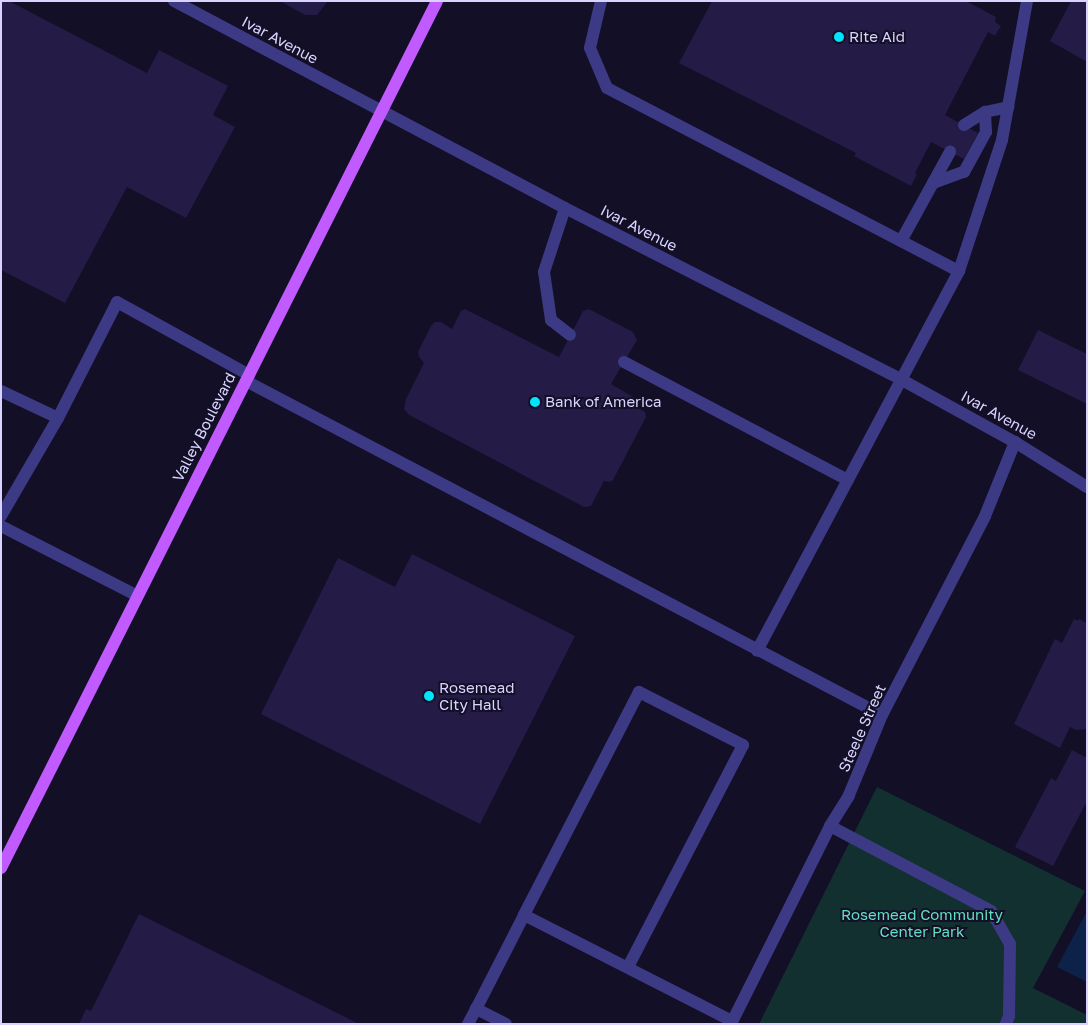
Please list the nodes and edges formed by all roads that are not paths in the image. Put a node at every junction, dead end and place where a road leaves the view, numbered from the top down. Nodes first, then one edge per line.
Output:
1 (174, 1) edge
2 (437, 1) edge
3 (601, 1) edge
4 (1027, 1) edge
5 (1008, 107) junction
6 (381, 111) junction
7 (985, 112) junction
8 (964, 125) dead end
9 (950, 152) dead end
10 (933, 183) junction
11 (565, 208) junction
12 (901, 241) junction
13 (959, 271) junction
14 (570, 335) dead end
15 (624, 362) dead end
16 (247, 378) junction
17 (902, 380) junction
18 (1, 391) edge
19 (58, 418) junction
20 (1015, 442) junction
21 (848, 480) junction
22 (1087, 487) edge
23 (1, 516) edge
24 (1, 526) edge
25 (136, 595) junction
26 (758, 652) junction
27 (882, 715) junction
28 (830, 826) junction
29 (1, 868) edge
30 (524, 915) junction
31 (628, 967) junction
32 (476, 1009) junction
33 (731, 1022) edge
34 (468, 1024) edge
35 (506, 1024) edge
36 (1006, 1024) edge

1 - 6 street, Ivar Avenue
2 - 6 main road, Valley Boulevard
3 - 12 street
4 - 5 street
5 - 7 street
5 - 13 street
6 - 11 street, Ivar Avenue
6 - 16 main road, Valley Boulevard
7 - 8 street
7 - 10 street
9 - 10 street
10 - 12 street
11 - 14 street
11 - 17 street, Ivar Avenue
12 - 13 street
13 - 17 street
15 - 21 street
16 - 19 street
16 - 25 main road, Valley Boulevard
16 - 26 street
17 - 20 street, Ivar Avenue
17 - 21 street
18 - 19 street
19 - 23 street
20 - 22 street, Ivar Avenue
20 - 27 street, Steele Street
21 - 26 street
24 - 25 street
25 - 29 main road, Valley Boulevard
26 - 27 street
27 - 28 street, Steele Street
28 - 33 street, Steele Street
28 - 36 street
30 - 31 street
30 - 31 street
30 - 32 street
31 - 33 street
32 - 34 street
32 - 35 street

